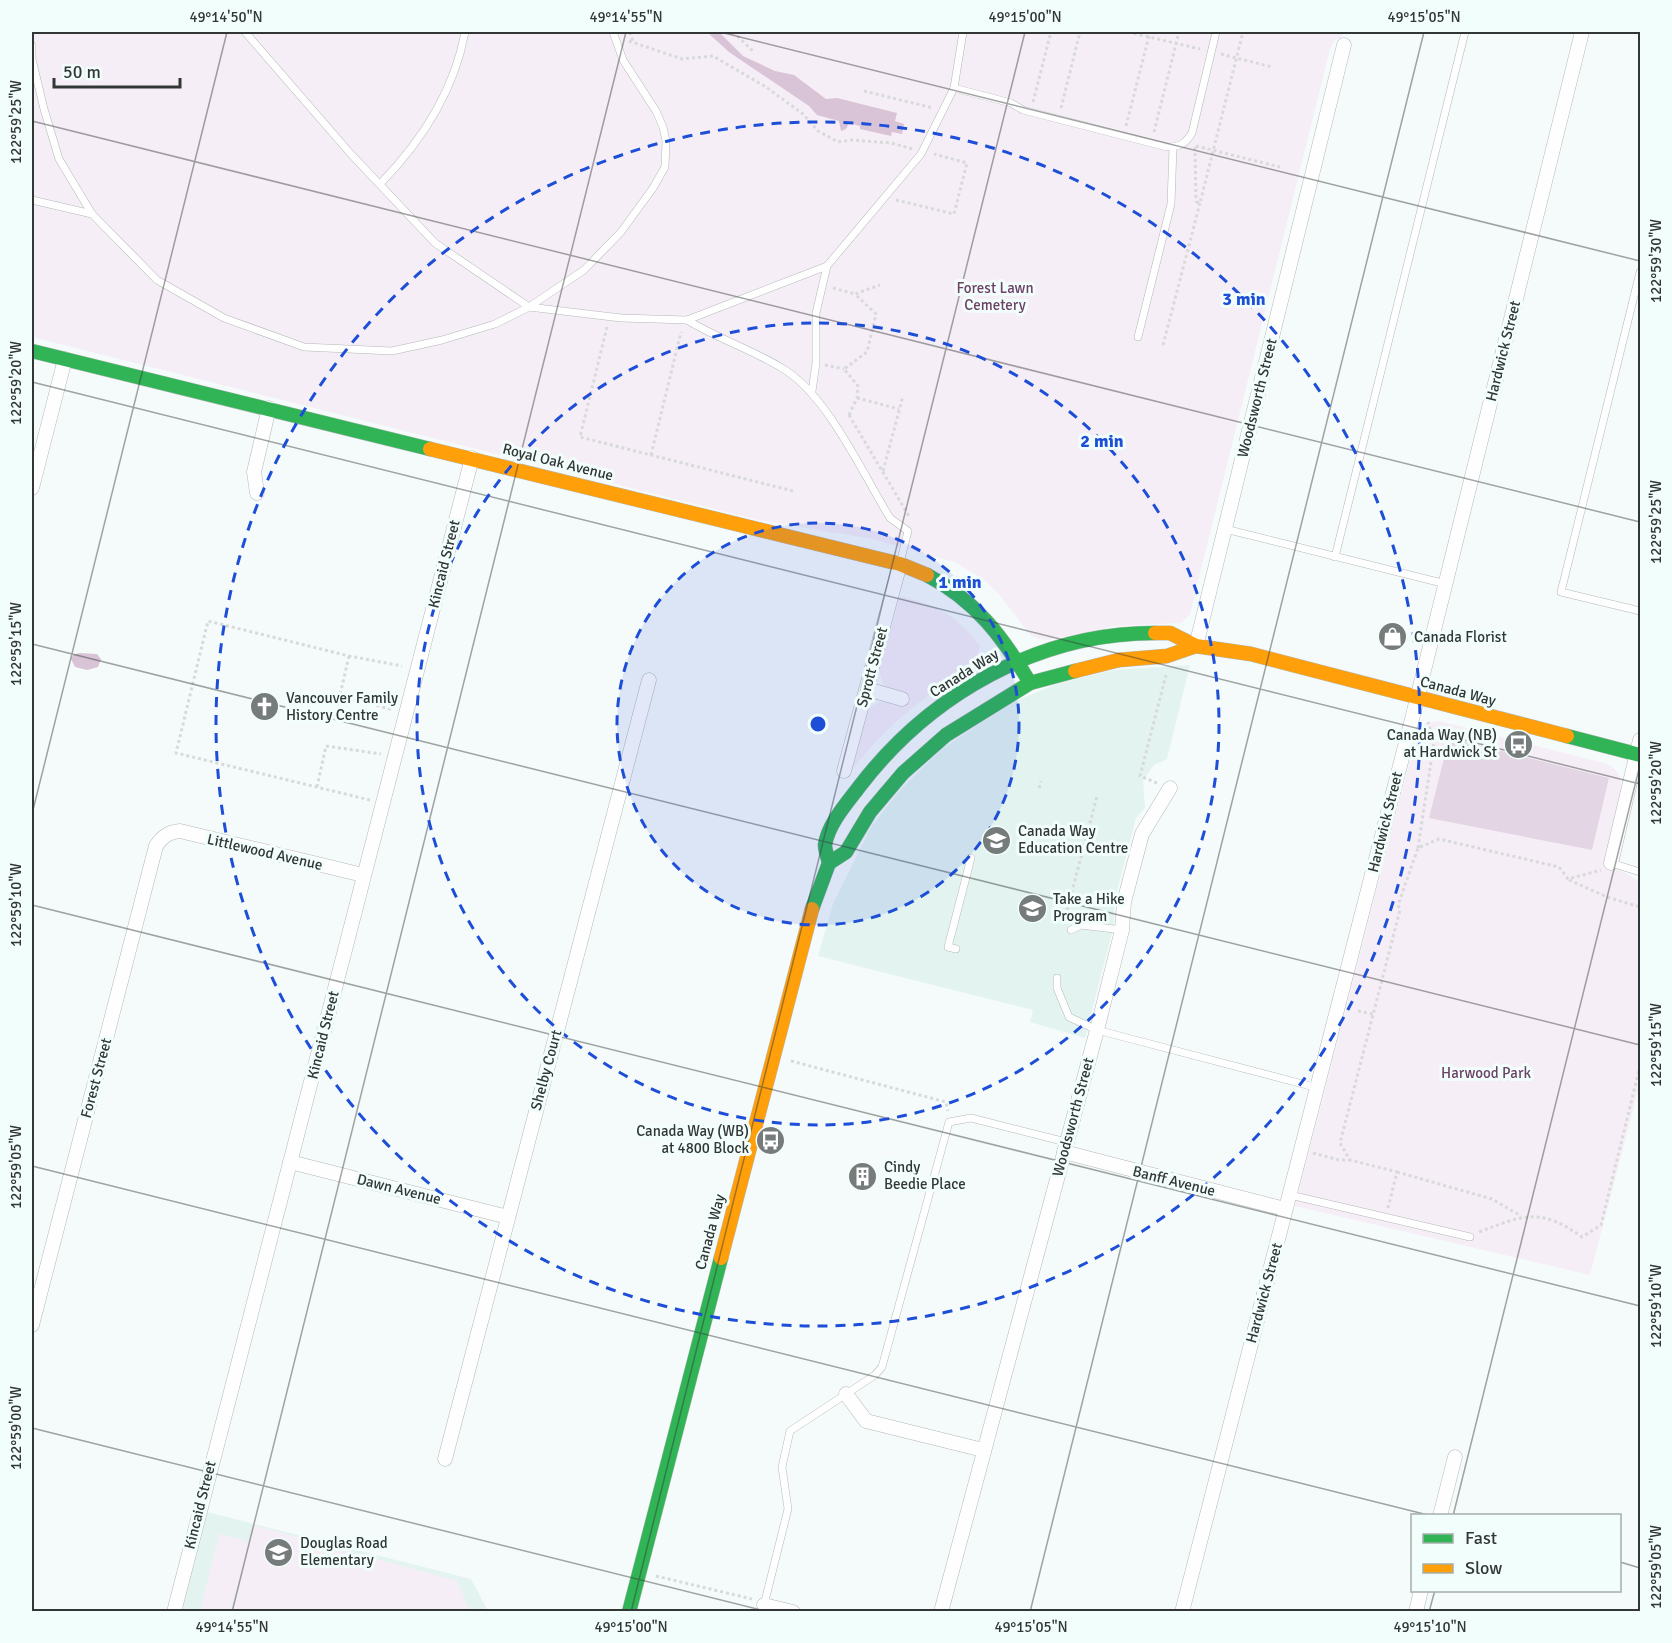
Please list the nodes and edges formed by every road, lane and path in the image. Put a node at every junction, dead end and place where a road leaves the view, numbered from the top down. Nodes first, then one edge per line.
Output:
1 (244, 32) edge
2 (465, 32) edge
3 (630, 32) edge
4 (734, 32) edge
5 (963, 32) edge
6 (1051, 32) edge
7 (1080, 32) edge
8 (1128, 32) edge
9 (1149, 32) edge
10 (1179, 32) edge
11 (1216, 32) edge
12 (1243, 32) edge
13 (1465, 32) edge
14 (1582, 32) edge
15 (614, 35) edge
16 (1148, 36) junction
17 (633, 42) junction
18 (1176, 43) junction
19 (1344, 45) dead end
20 (32, 46) edge
21 (1192, 47) dead end
22 (753, 51) dead end
23 (1222, 54) dead end
24 (1236, 58) junction
25 (1272, 67) dead end
26 (954, 88) junction
27 (864, 91) dead end
28 (943, 110) junction
29 (1030, 112) junction
30 (1058, 119) junction
31 (1123, 136) junction
32 (1151, 143) junction
33 (1195, 146) dead end
34 (1173, 147) junction
35 (1200, 147) dead end
36 (1213, 150) junction
37 (922, 151) junction
38 (1280, 167) dead end
39 (380, 184) junction
40 (886, 198) junction
41 (32, 200) edge
42 (1200, 203) junction
43 (92, 214) junction
44 (826, 266) junction
45 (1641, 272) edge
46 (823, 285) junction
47 (880, 285) dead end
48 (855, 294) junction
49 (529, 307) junction
50 (610, 316) junction
51 (685, 320) junction
52 (1138, 337) dead end
53 (1163, 345) dead end
54 (32, 351) edge
55 (64, 359) junction
56 (816, 363) junction
57 (844, 369) junction
58 (812, 391) junction
59 (903, 396) dead end
60 (857, 398) junction
61 (269, 408) junction
62 (899, 409) junction
63 (849, 414) junction
64 (832, 422) junction
65 (651, 455) junction
66 (472, 458) junction
67 (883, 471) junction
68 (32, 488) edge
69 (793, 491) dead end
70 (257, 493) dead end
71 (913, 522) dead end
72 (1225, 528) junction
73 (1335, 557) junction
74 (900, 564) junction
75 (1446, 584) junction
76 (1641, 611) edge
77 (1196, 646) junction
78 (349, 656) junction
79 (1017, 660) junction
80 (404, 666) dead end
81 (1168, 667) dead end
82 (649, 680) dead end
83 (1030, 683) junction
84 (867, 689) junction
85 (1418, 698) junction
86 (902, 699) dead end
87 (393, 710) dead end
88 (1428, 722) dead end
89 (1641, 740) edge
90 (381, 754) dead end
91 (1639, 754) edge
92 (844, 771) dead end
93 (1041, 781) dead end
94 (316, 787) junction
95 (1039, 788) dead end
96 (1170, 788) joint
97 (1097, 796) dead end
98 (370, 800) dead end
99 (167, 834) joint
100 (1418, 848) junction
101 (971, 858) dead end
102 (829, 862) junction
103 (1614, 864) junction
104 (1641, 872) edge
105 (363, 875) junction
106 (1568, 879) junction
107 (1641, 907) edge
108 (1071, 930) joint
109 (1122, 930) junction
110 (956, 949) dead end
111 (1057, 978) dead end
112 (1358, 1011) dead end
113 (1373, 1014) junction
114 (1096, 1030) junction
115 (790, 1061) dead end
116 (1641, 1065) edge
117 (1318, 1088) junction
118 (949, 1122) junction
119 (1065, 1147) junction
120 (1309, 1152) dead end
121 (1350, 1160) junction
122 (290, 1162) junction
123 (1397, 1172) junction
124 (1290, 1196) junction
125 (1286, 1209) junction
126 (1387, 1213) dead end
127 (508, 1216) junction
128 (1521, 1216) junction
129 (1473, 1235) joint
130 (32, 1325) edge
131 (846, 1394) junction
132 (983, 1450) junction
133 (1455, 1457) dead end
134 (445, 1459) dead end
135 (1440, 1514) edge
136 (638, 1574) junction
137 (1421, 1592) edge
138 (764, 1605) junction
139 (174, 1611) edge
140 (629, 1611) edge
141 (793, 1611) edge
142 (941, 1611) edge
143 (1182, 1611) edge
144 (1416, 1611) edge

1 - 39 lane
2 - 39 lane
3 - 17 path
4 - 22 path
5 - 26 lane
6 - 29 path
7 - 30 path
8 - 16 path
9 - 16 path
10 - 18 path
11 - 34 lane
12 - 24 path
13 - 73 lane
14 - 75 street, Hardwick Street
15 - 17 path
15 - 49 lane
16 - 18 path
16 - 31 path
17 - 37 path
18 - 21 path
18 - 32 path
19 - 72 street, Woodsworth Street
20 - 43 lane
23 - 24 path
24 - 25 path
24 - 36 path
26 - 28 lane
26 - 29 lane
27 - 28 path
28 - 37 lane
29 - 30 lane
30 - 31 lane
31 - 32 lane
32 - 34 lane
33 - 42 path
34 - 52 lane
35 - 36 path
36 - 38 path
36 - 42 path
37 - 40 lane
37 - 40 path
39 - 49 lane
40 - 44 lane
41 - 43 lane
42 - 53 path
43 - 49 lane
44 - 46 lane
44 - 51 lane
45 - 76 lane
46 - 48 path
46 - 56 lane
47 - 48 path
48 - 57 path
49 - 50 lane
50 - 51 lane
50 - 65 path
51 - 58 lane
51 - 65 path
54 - 55 main road, Royal Oak Avenue
55 - 61 main road, Royal Oak Avenue
55 - 68 street
56 - 57 path
56 - 58 lane
57 - 60 path
58 - 64 lane
59 - 62 path
60 - 62 path
60 - 63 path
61 - 66 main road, Royal Oak Avenue
61 - 70 street
62 - 67 path
63 - 64 path
63 - 67 path
64 - 74 lane
65 - 69 path
66 - 74 main road, Royal Oak Avenue
66 - 105 street, Kincaid Street
67 - 71 path
72 - 73 lane
72 - 77 street, Woodsworth Street
73 - 75 lane
74 - 79 main road, Royal Oak Avenue
74 - 84 street, Sprott Street
75 - 85 street, Hardwick Street
77 - 79 main road, Canada Way
77 - 83 main road, Canada Way
77 - 85 main road, Canada Way
78 - 80 path
78 - 87 path
78 - 94 path
79 - 83 main road, Royal Oak Avenue
79 - 102 main road, Canada Way
81 - 96 path
82 - 127 street, Shelby Court
83 - 102 main road, Canada Way
84 - 86 street
84 - 92 street, Sprott Street
85 - 91 main road, Canada Way
85 - 117 street, Hardwick Street
88 - 100 path
89 - 91 street
90 - 94 path
91 - 103 street
93 - 95 path
94 - 98 path
96 - 109 street, Woodsworth Street
97 - 108 path
99 - 105 street, Littlewood Avenue
99 - 130 street, Forest Street
100 - 106 path
100 - 113 path
101 - 110 lane
102 - 136 main road, Canada Way
103 - 104 lane
103 - 106 path
105 - 122 street, Kincaid Street
106 - 107 path
108 - 109 lane
109 - 114 street, Woodsworth Street
111 - 114 lane
112 - 113 path
113 - 121 path
114 - 117 lane
114 - 119 street, Woodsworth Street
115 - 118 path
116 - 128 path
117 - 124 street, Hardwick Street
118 - 119 lane
118 - 131 lane
119 - 125 street, Banff Avenue
119 - 132 street, Woodsworth Street
120 - 121 path
121 - 123 path
122 - 127 street, Dawn Avenue
122 - 139 street, Kincaid Street
123 - 126 path
123 - 128 path
124 - 125 street, Hardwick Street
124 - 129 lane
125 - 143 street, Hardwick Street
127 - 134 street, Shelby Court
128 - 129 path
131 - 132 street
131 - 138 lane
132 - 142 street, Woodsworth Street
133 - 135 street
136 - 138 path
136 - 140 main road, Canada Way
137 - 144 street
138 - 141 street

